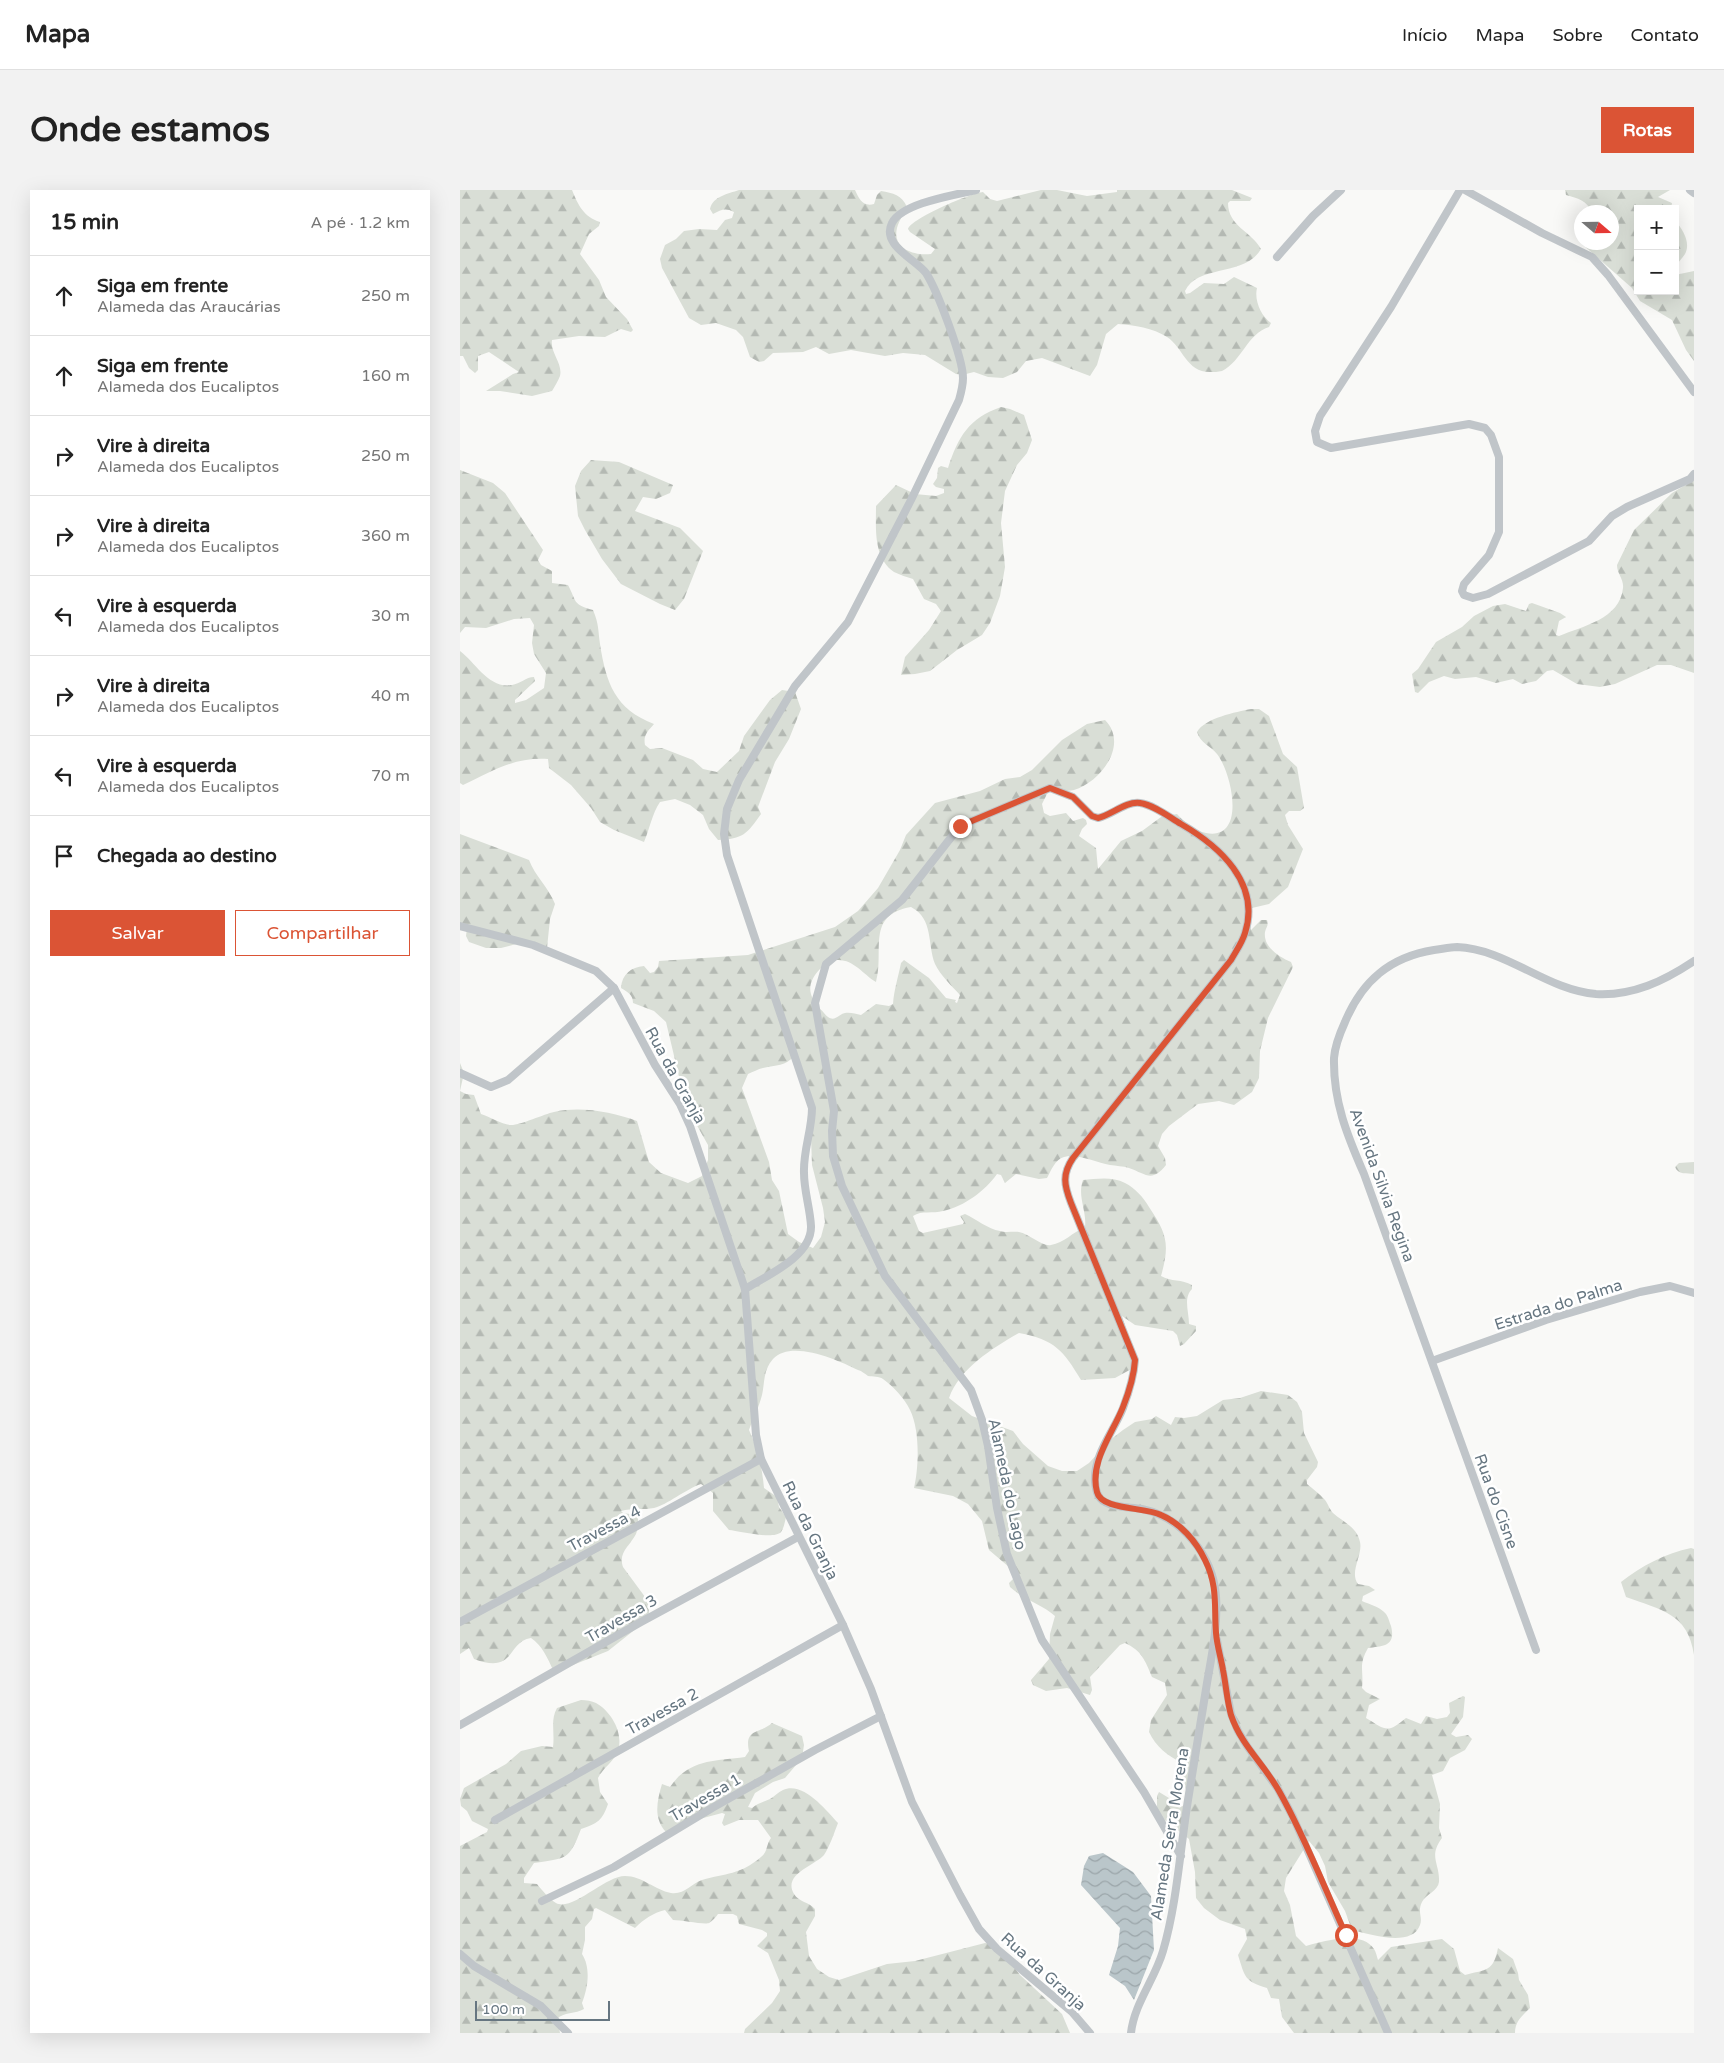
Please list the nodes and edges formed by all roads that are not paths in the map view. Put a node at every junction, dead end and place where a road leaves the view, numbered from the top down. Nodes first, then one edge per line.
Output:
1 (976, 190) edge
2 (1341, 190) edge
3 (1460, 190) edge
4 (1465, 190) edge
5 (1690, 190) edge
6 (1694, 193) edge
7 (1278, 257) dead end
8 (1694, 392) edge
9 (1694, 474) edge
10 (460, 926) edge
11 (1694, 961) edge
12 (614, 988) junction
13 (460, 1073) edge
14 (745, 1289) junction
15 (1694, 1294) edge
16 (1432, 1361) junction
17 (761, 1459) junction
18 (798, 1537) junction
19 (460, 1622) edge
20 (843, 1625) junction
21 (1216, 1633) junction
22 (1536, 1650) dead end
23 (881, 1716) junction
24 (460, 1725) edge
25 (495, 1820) dead end
26 (1181, 1856) junction
27 (542, 1901) dead end
28 (460, 1954) edge
29 (568, 2033) edge
30 (1090, 2033) edge
31 (1132, 2033) edge
32 (1388, 2033) edge

1 - 14 street
2 - 7 street
3 - 9 street
4 - 8 street
5 - 6 street
10 - 12 street, Rua da Granja
11 - 16 street, Avenida Silvia Regina
12 - 13 street
12 - 14 street, Rua da Granja
14 - 17 street, Rua da Granja
15 - 16 street, Estrada do Palma
16 - 22 street, Rua do Cisne
17 - 18 street, Rua da Granja
17 - 19 street, Travessa 4
18 - 20 street, Rua da Granja
18 - 24 street, Travessa 3
20 - 23 street, Rua da Granja
20 - 25 street, Travessa 2
21 - 26 street, Alameda Serra Morena
21 - 26 street, Alameda do Lago
21 - 32 street
23 - 27 street, Travessa 1
23 - 30 street, Rua da Granja
26 - 31 street, Alameda Serra Morena
28 - 29 street

